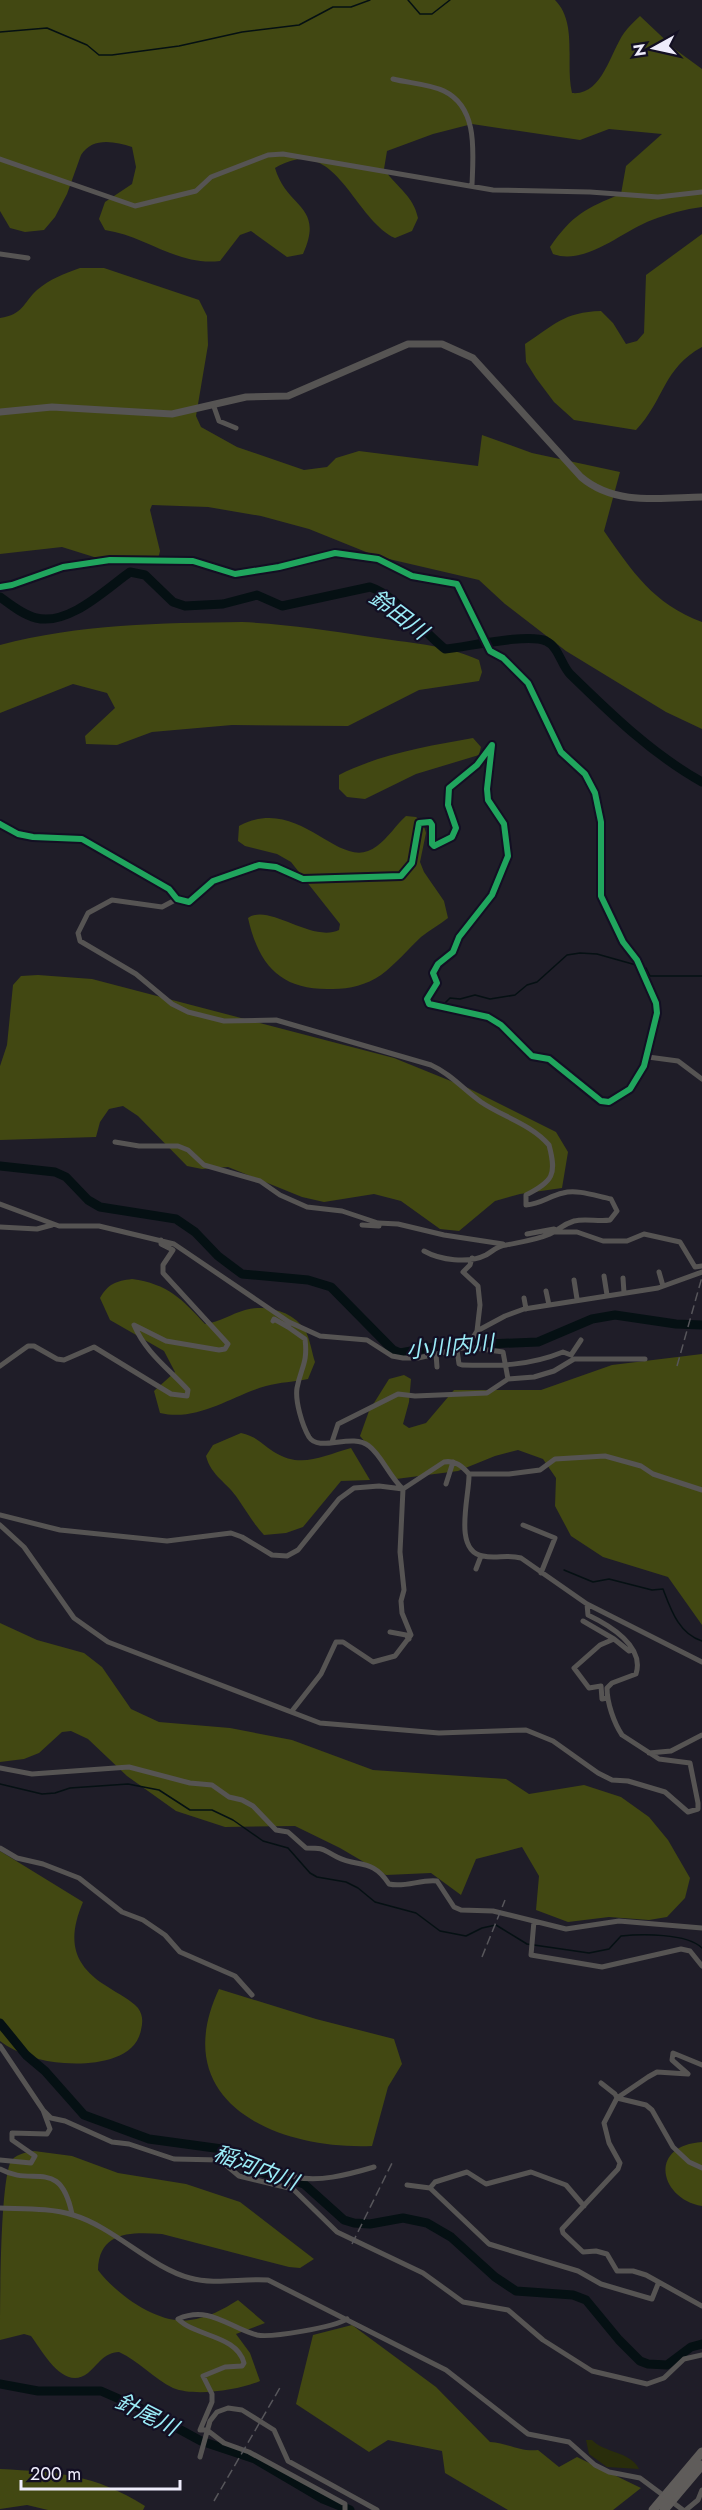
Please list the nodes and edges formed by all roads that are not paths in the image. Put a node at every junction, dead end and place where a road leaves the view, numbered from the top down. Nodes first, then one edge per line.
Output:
1 (393, 79) dead end
2 (0, 159) edge
3 (472, 185) junction
4 (702, 192) edge
5 (0, 254) edge
6 (28, 258) dead end
7 (213, 404) junction
8 (0, 412) edge
9 (236, 428) dead end
10 (702, 497) edge
11 (0, 586) edge
12 (0, 824) edge
13 (177, 899) junction
14 (648, 1057) junction
15 (702, 1079) edge
16 (115, 1142) dead end
17 (0, 1204) edge
18 (386, 1224) junction
19 (54, 1225) junction
20 (363, 1225) dead end
21 (0, 1227) edge
22 (555, 1230) junction
23 (527, 1234) dead end
24 (161, 1240) junction
25 (505, 1245) junction
26 (424, 1251) dead end
27 (472, 1258) junction
28 (702, 1266) edge
29 (659, 1272) dead end
30 (702, 1272) edge
31 (604, 1276) dead end
32 (622, 1278) dead end
33 (574, 1280) dead end
34 (663, 1286) junction
35 (546, 1290) dead end
36 (624, 1293) junction
37 (607, 1295) junction
38 (524, 1298) dead end
39 (577, 1299) junction
40 (549, 1305) junction
41 (526, 1309) junction
42 (273, 1321) dead end
43 (288, 1325) junction
44 (476, 1332) junction
45 (581, 1340) dead end
46 (468, 1346) junction
47 (457, 1350) junction
48 (436, 1354) junction
49 (573, 1357) junction
50 (645, 1359) dead end
51 (0, 1366) edge
52 (506, 1366) junction
53 (437, 1367) dead end
54 (508, 1379) junction
55 (332, 1442) junction
56 (453, 1462) junction
57 (469, 1474) junction
58 (446, 1484) dead end
59 (404, 1488) junction
60 (702, 1490) edge
61 (0, 1515) edge
62 (0, 1525) edge
63 (523, 1525) dead end
64 (481, 1556) junction
65 (476, 1569) dead end
66 (541, 1573) junction
67 (587, 1604) junction
68 (583, 1621) dead end
69 (390, 1632) dead end
70 (409, 1639) junction
71 (614, 1639) junction
72 (633, 1650) junction
73 (702, 1662) edge
74 (607, 1698) junction
75 (292, 1711) junction
76 (702, 1735) edge
77 (649, 1753) junction
78 (0, 1768) edge
79 (0, 1848) edge
80 (534, 1921) junction
81 (702, 1928) edge
82 (702, 1966) edge
83 (252, 1995) dead end
84 (0, 2046) edge
85 (702, 2065) edge
86 (601, 2083) dead end
87 (617, 2098) junction
88 (43, 2110) junction
89 (0, 2160) edge
90 (374, 2167) dead end
91 (702, 2168) edge
92 (0, 2169) edge
93 (407, 2185) dead end
94 (287, 2186) junction
95 (430, 2188) junction
96 (584, 2206) junction
97 (0, 2208) edge
98 (72, 2214) junction
99 (658, 2284) junction
100 (702, 2306) edge
101 (347, 2319) junction
102 (702, 2355) edge
103 (207, 2432) junction
104 (702, 2452) edge
105 (200, 2457) dead end
106 (702, 2465) edge
107 (702, 2490) edge
108 (345, 2507) edge
109 (683, 2509) edge
110 (377, 2510) edge
111 (653, 2510) edge
112 (664, 2510) edge

1 - 3 street
2 - 3 street
3 - 4 street
5 - 6 street
7 - 8 street
7 - 9 street
7 - 10 street
11 - 14 street
12 - 13 street
13 - 14 street
13 - 22 street
14 - 15 street
16 - 18 street
17 - 19 street
18 - 20 street
18 - 25 street
19 - 21 street
19 - 24 street
22 - 23 street
22 - 25 street
22 - 28 street
24 - 43 street
24 - 51 street
25 - 27 street
26 - 27 street
27 - 44 street
29 - 34 street
30 - 34 street
31 - 37 street
32 - 36 street
33 - 39 street
34 - 36 street
35 - 40 street
36 - 37 street
37 - 39 street
38 - 41 street
39 - 40 street
40 - 41 street
41 - 44 street
42 - 43 street
43 - 48 street
43 - 55 street
44 - 46 street
45 - 49 street
46 - 47 street
46 - 52 street
47 - 48 street
47 - 52 street
48 - 53 street
49 - 50 street
49 - 52 street
49 - 54 street
52 - 54 street
54 - 55 street
55 - 59 street
56 - 57 street
56 - 58 street
56 - 59 street
57 - 60 street
57 - 64 street
59 - 61 street
59 - 70 street
62 - 75 street
63 - 66 street
64 - 65 street
64 - 66 street
66 - 67 street
67 - 72 street
67 - 73 street
68 - 71 street
69 - 70 street
70 - 75 street
71 - 72 street
71 - 74 street
72 - 74 street
74 - 77 street
75 - 77 street
76 - 77 street
78 - 80 street
79 - 83 street
80 - 81 street
80 - 82 street
84 - 88 street
85 - 87 street
86 - 87 street
87 - 91 street
87 - 96 street
88 - 89 street
88 - 94 street
90 - 94 street
92 - 98 street
93 - 95 street
94 - 102 street
95 - 96 street
95 - 99 street
96 - 99 street
97 - 98 street
98 - 101 street
99 - 100 street
101 - 103 street
101 - 109 street
103 - 105 street
103 - 108 street
103 - 110 street
104 - 111 highway
106 - 112 highway
107 - 109 street

